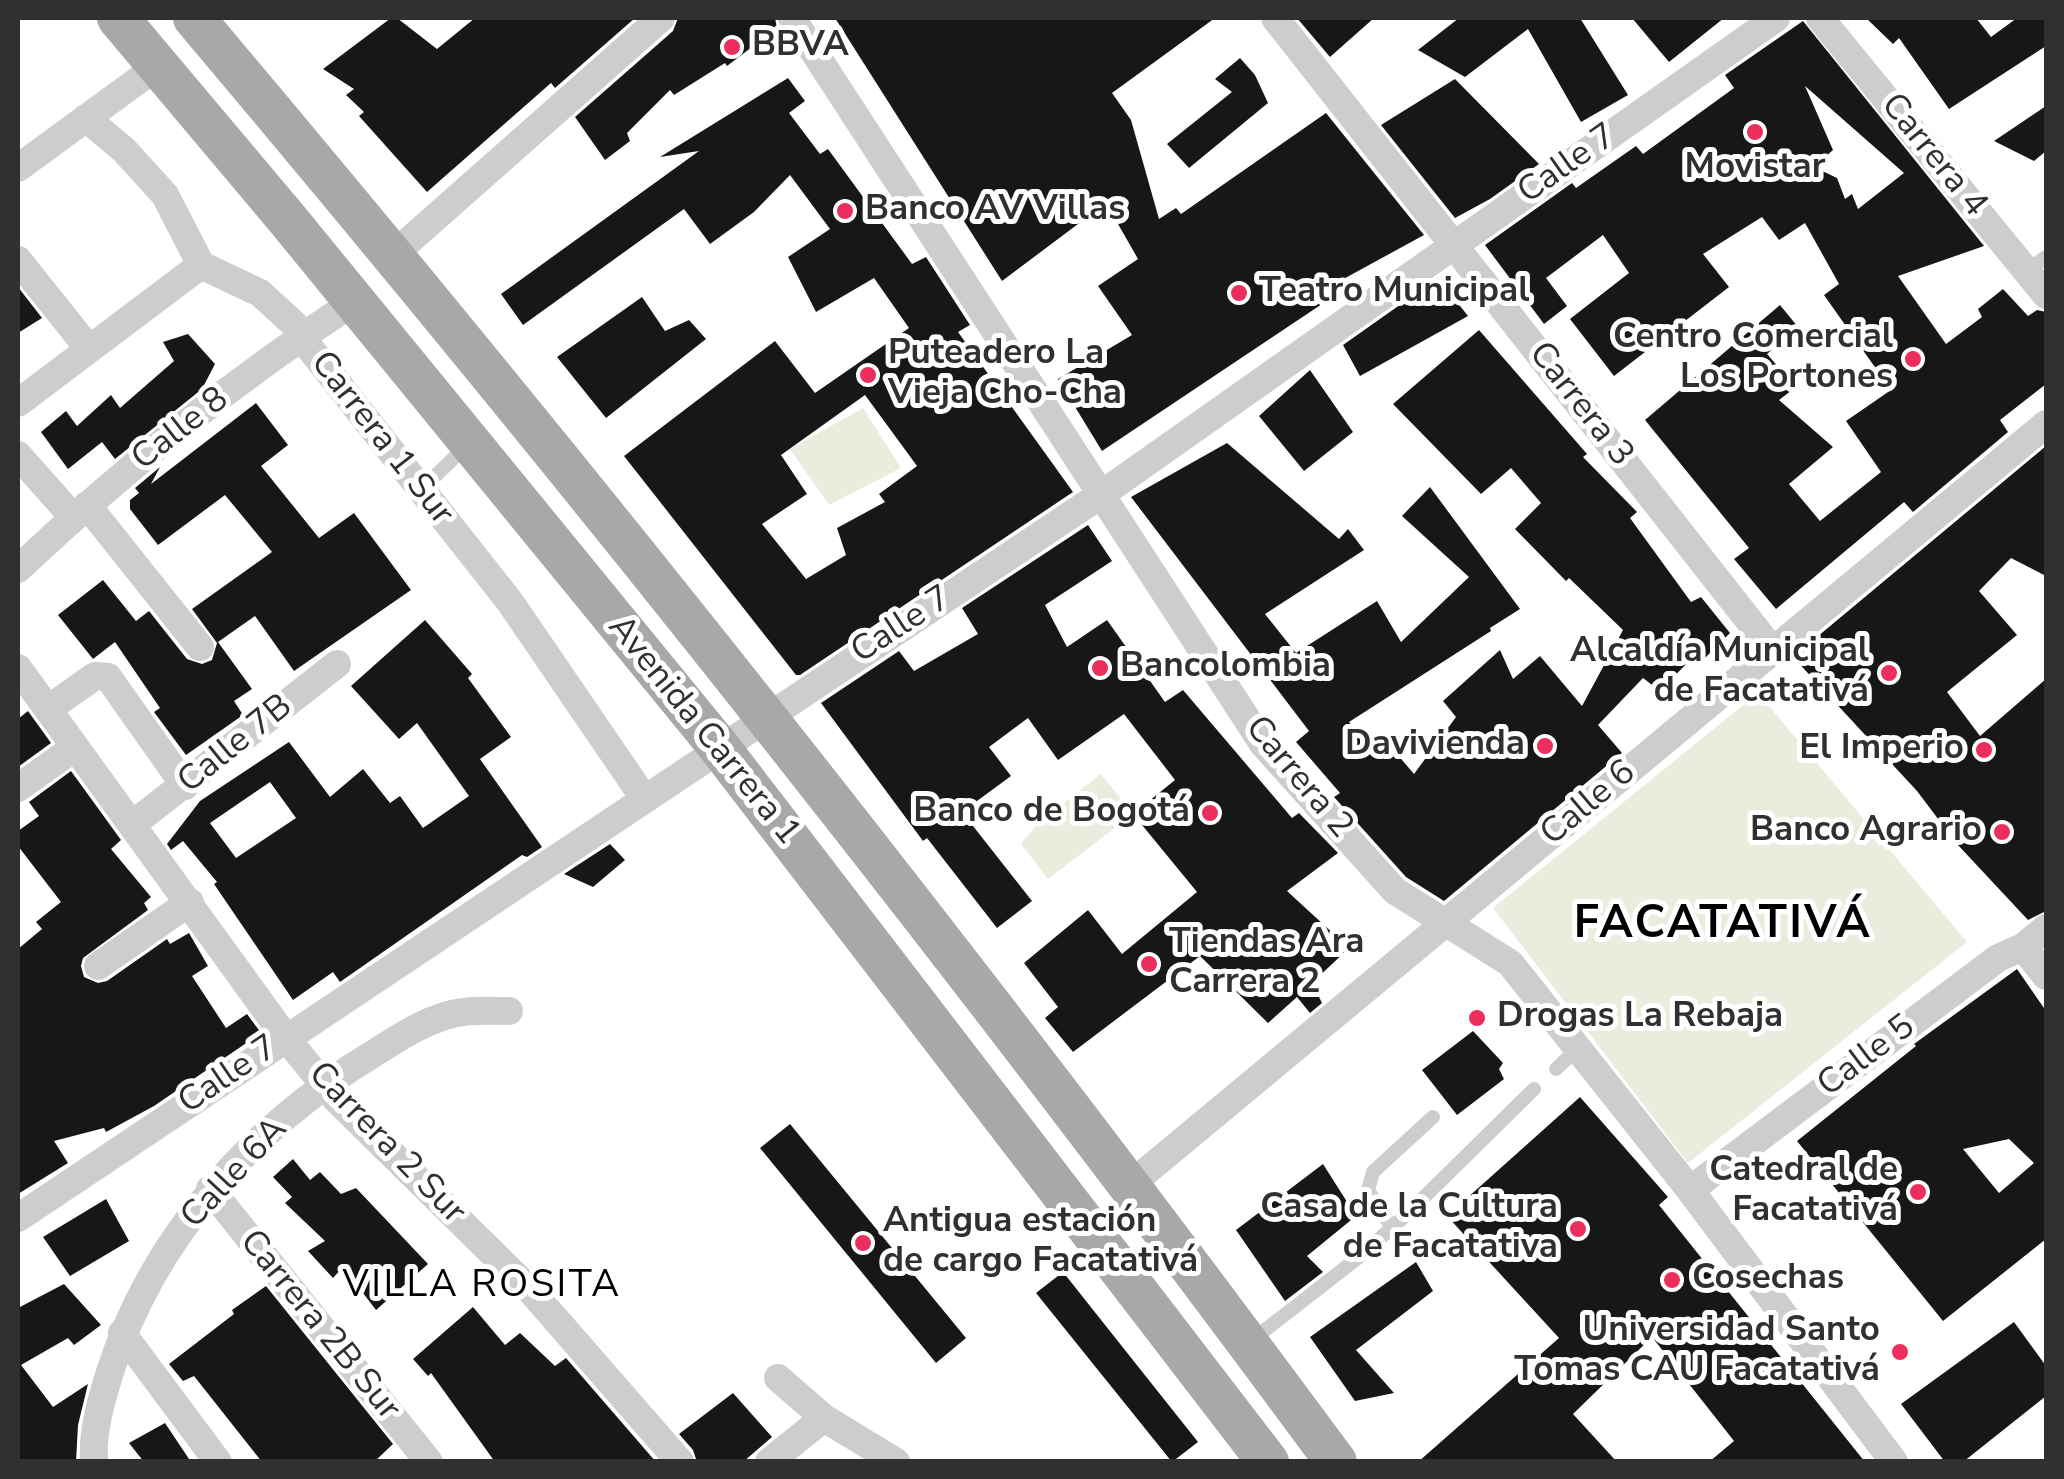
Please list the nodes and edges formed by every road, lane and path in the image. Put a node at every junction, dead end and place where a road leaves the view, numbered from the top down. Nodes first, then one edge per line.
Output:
1 (118, 18) edge
2 (194, 18) edge
3 (661, 18) edge
4 (792, 18) edge
5 (1275, 18) edge
6 (1776, 18) edge
7 (1820, 18) edge
8 (160, 65) junction
9 (86, 118) junction
10 (18, 168) edge
11 (1455, 246) junction
12 (394, 254) junction
13 (18, 260) edge
14 (2037, 264) edge
15 (200, 265) junction
16 (2046, 295) edge
17 (354, 302) junction
18 (301, 337) junction
19 (89, 348) junction
20 (18, 403) edge
21 (2046, 424) edge
22 (470, 442) junction
23 (18, 454) edge
24 (422, 490) junction
25 (1099, 496) junction
26 (80, 511) junction
27 (18, 569) edge
28 (200, 647) dead end
29 (1773, 651) junction
30 (337, 664) dead end
31 (18, 668) edge
32 (48, 709) junction
33 (767, 716) junction
34 (74, 748) junction
35 (719, 748) junction
36 (185, 786) junction
37 (18, 788) edge
38 (644, 798) junction
39 (133, 824) junction
40 (190, 902) junction
41 (1444, 923) junction
42 (2046, 928) edge
43 (2023, 948) junction
44 (98, 966) dead end
45 (2046, 976) edge
46 (509, 1011) dead end
47 (286, 1038) junction
48 (1578, 1048) junction
49 (1556, 1069) dead end
50 (324, 1085) junction
51 (1534, 1089) dead end
52 (1432, 1117) dead end
53 (1131, 1184) junction
54 (210, 1190) junction
55 (1690, 1190) junction
56 (18, 1218) edge
57 (1392, 1228) junction
58 (122, 1334) junction
59 (1249, 1344) junction
60 (778, 1378) dead end
61 (824, 1418) junction
62 (94, 1462) edge
63 (218, 1462) edge
64 (429, 1462) edge
65 (680, 1462) edge
66 (770, 1462) edge
67 (896, 1462) edge
68 (1268, 1462) edge
69 (1336, 1462) edge
70 (1894, 1462) edge

1 - 8 main road, Avenida Carrera 1
2 - 12 main road, Avenida Carrera 1
3 - 12 street
4 - 25 street, Carrera 2
5 - 11 street, Carrera 3
6 - 11 street, Calle 7
7 - 14 street, Carrera 4
8 - 9 street
8 - 17 main road, Avenida Carrera 1
9 - 10 street
9 - 15 street
11 - 25 street, Calle 7
11 - 29 street, Carrera 3
12 - 33 main road, Avenida Carrera 1
13 - 19 street
14 - 16 street, Carrera 4
15 - 18 street, Carrera 1 Sur
15 - 19 street
17 - 18 street, Calle 8
17 - 22 main road, Avenida Carrera 1
18 - 24 street, Carrera 1 Sur
18 - 26 street, Calle 8
19 - 20 street
21 - 29 street, Calle 6
22 - 24 lane
22 - 35 main road, Avenida Carrera 1
23 - 26 street
24 - 38 street, Carrera 1 Sur
25 - 33 street, Calle 7
25 - 41 street, Carrera 2
26 - 27 street, Calle 8
26 - 28 street
29 - 41 street, Calle 6
30 - 36 street, Calle 7B
31 - 32 street, Carrera 2 Sur
32 - 34 street, Carrera 2 Sur
32 - 36 street
33 - 35 street, Calle 7
33 - 53 main road, Avenida Carrera 1
34 - 37 street
34 - 39 street, Carrera 2 Sur
35 - 38 street, Calle 7
35 - 68 main road, Avenida Carrera 1
36 - 39 street, Calle 7B
38 - 47 street, Calle 7
39 - 40 street, Carrera 2 Sur
40 - 44 street
40 - 47 street, Carrera 2 Sur
41 - 48 street, Carrera 2
41 - 53 street, Calle 6
42 - 43 street, Calle 5
43 - 45 street
43 - 55 street, Calle 5
46 - 50 street, Calle 6A
47 - 50 street, Carrera 2 Sur
47 - 56 street, Calle 7
48 - 49 lane
48 - 55 street, Carrera 2
50 - 54 street, Calle 6A
50 - 65 street, Carrera 2 Sur
51 - 57 lane
52 - 57 lane
53 - 59 main road, Avenida Carrera 1
54 - 58 street, Calle 6A
54 - 64 street, Carrera 2B Sur
55 - 70 street, Carrera 2
57 - 59 lane
58 - 62 street, Calle 6A
58 - 63 street
59 - 69 main road, Avenida Carrera 1
60 - 61 street
61 - 66 street
61 - 67 street

